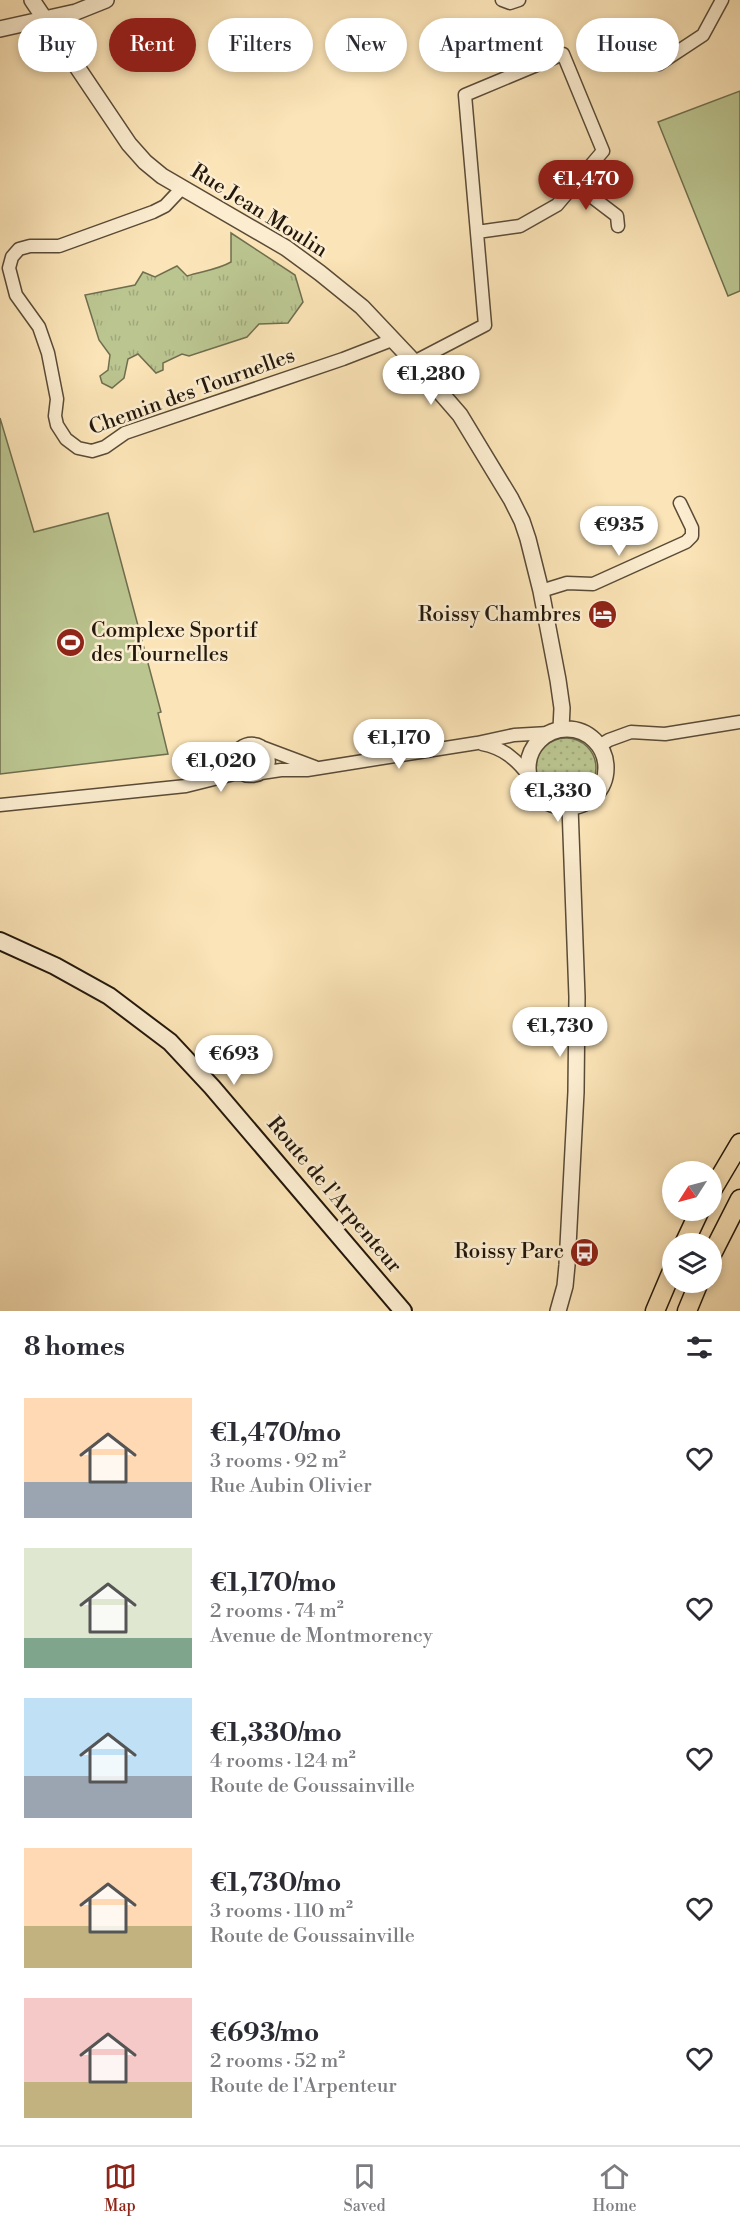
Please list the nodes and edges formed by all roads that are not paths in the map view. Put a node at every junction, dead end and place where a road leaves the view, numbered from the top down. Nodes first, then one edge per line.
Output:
1 (32, 0) edge
2 (106, 0) edge
3 (502, 0) edge
4 (519, 0) edge
5 (722, 0) edge
6 (45, 18) edge
7 (54, 18) edge
8 (18, 24) edge
9 (0, 29) edge
10 (679, 51) edge
11 (81, 72) edge
12 (575, 184) junction
13 (182, 188) junction
14 (618, 226) dead end
15 (477, 232) junction
16 (392, 340) junction
17 (414, 362) junction
18 (680, 503) dead end
19 (541, 591) junction
20 (740, 722) edge
21 (555, 731) junction
22 (477, 743) junction
23 (259, 746) junction
24 (599, 746) junction
25 (237, 751) junction
26 (316, 767) junction
27 (243, 774) junction
28 (261, 774) junction
29 (529, 776) junction
30 (197, 783) junction
31 (0, 805) edge
32 (570, 807) junction
33 (0, 941) edge
34 (740, 1143) edge
35 (722, 1173) edge
36 (740, 1199) edge
37 (722, 1234) edge
38 (662, 1293) edge
39 (694, 1293) edge
40 (403, 1311) edge
41 (558, 1311) edge
42 (655, 1311) edge
43 (687, 1311) edge

1 - 6 street, Rue Jean Moulin
2 - 7 street
3 - 4 street
5 - 10 street
8 - 9 street
11 - 13 street, Rue Jean Moulin
12 - 14 street
12 - 15 street
12 - 15 street
13 - 16 street, Rue Jean Moulin
13 - 16 street, Chemin des Tournelles
15 - 17 street
16 - 17 street, Rue Jean Moulin
17 - 19 street, Rue Jean Moulin
18 - 19 street
19 - 21 street, Rue Jean Moulin
20 - 24 street
21 - 22 street
21 - 24 street
21 - 29 street
22 - 26 street
22 - 29 street
23 - 25 street
23 - 26 street
23 - 28 street
24 - 32 street
25 - 27 street
25 - 30 street
26 - 28 street
27 - 28 street
27 - 30 street
29 - 32 street
30 - 31 street
32 - 41 street
33 - 40 main road, Route de l'Arpenteur
34 - 35 main road
36 - 37 main road
38 - 42 main road
39 - 43 main road

